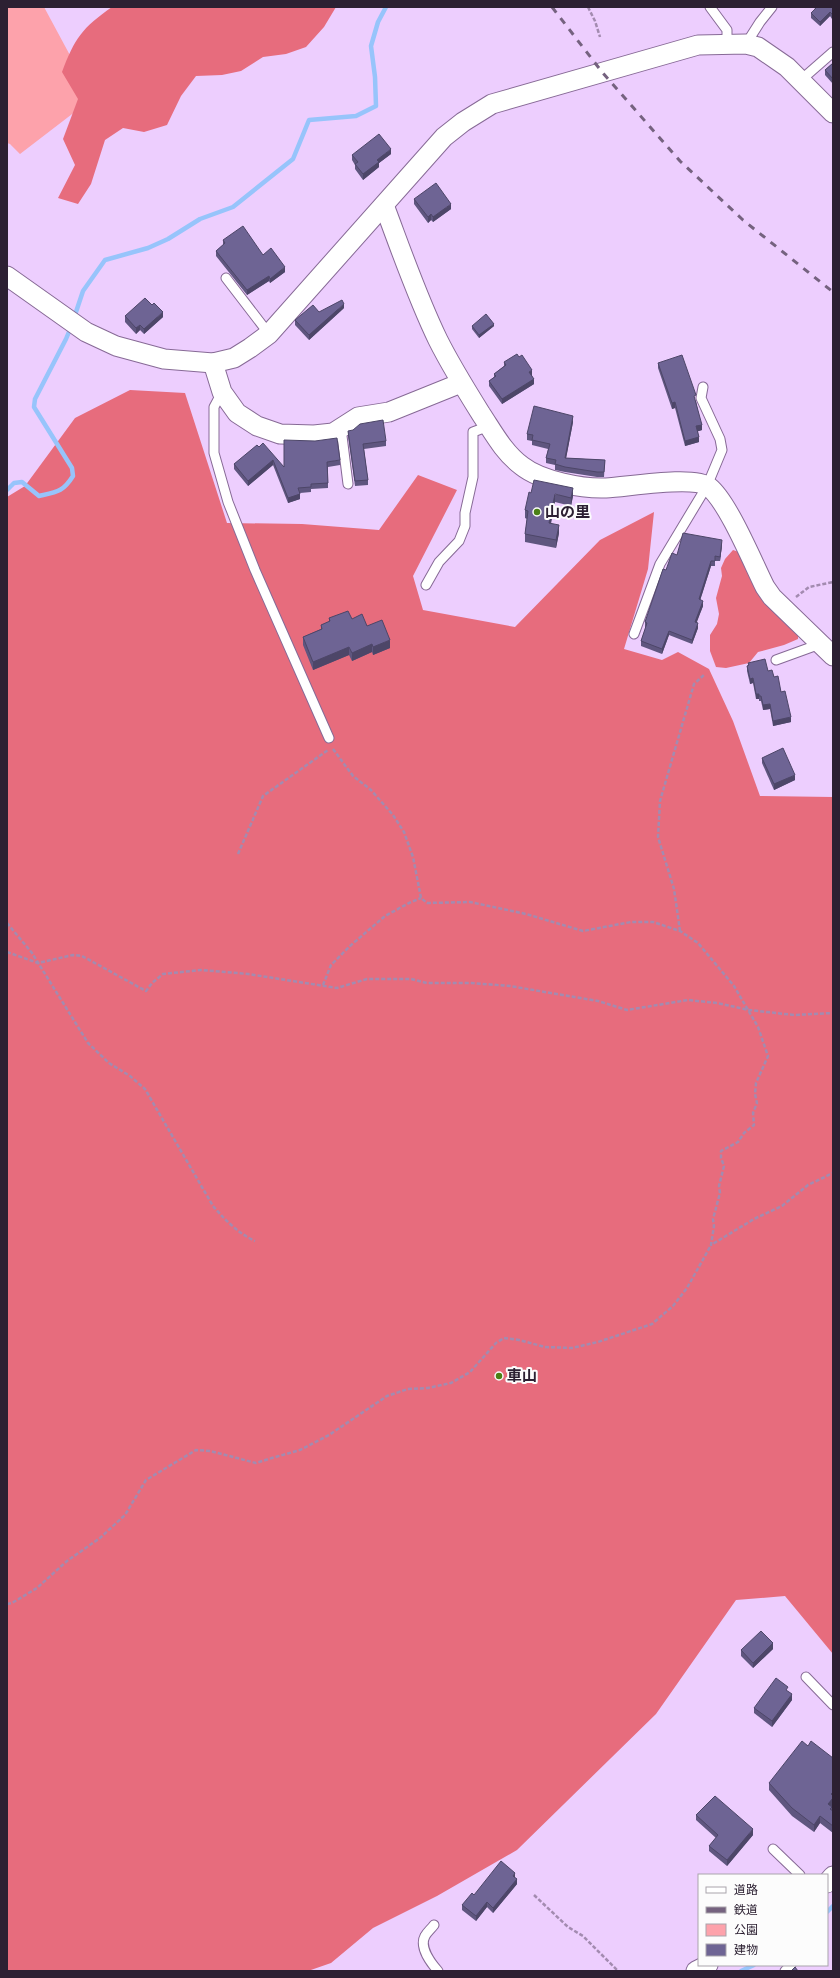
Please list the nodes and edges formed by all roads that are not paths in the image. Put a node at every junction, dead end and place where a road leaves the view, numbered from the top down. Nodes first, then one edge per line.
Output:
1 (710, 7) edge
2 (772, 7) edge
3 (727, 44) junction
4 (746, 44) junction
5 (833, 52) edge
6 (801, 80) junction
7 (833, 113) edge
8 (384, 205) junction
9 (7, 276) edge
10 (226, 278) dead end
11 (269, 334) junction
12 (213, 363) junction
13 (461, 383) junction
14 (703, 387) dead end
15 (222, 392) junction
16 (489, 426) junction
17 (341, 428) junction
18 (348, 484) dead end
19 (707, 486) junction
20 (426, 585) dead end
21 (634, 634) dead end
22 (827, 650) edge
23 (776, 660) dead end
24 (328, 738) dead end
25 (806, 1677) dead end
26 (833, 1705) edge
27 (773, 1848) dead end
28 (799, 1874) edge
29 (434, 1926) dead end
30 (706, 1966) edge
31 (438, 1971) edge
32 (696, 1971) edge

1 - 3 lane
2 - 4 lane
3 - 4 street
3 - 8 street
4 - 6 street
5 - 6 lane
6 - 7 street
8 - 11 street
8 - 13 street
9 - 12 street
10 - 11 lane
11 - 12 street
12 - 15 street
13 - 16 street
13 - 17 street
14 - 19 lane
15 - 17 street
15 - 24 lane
16 - 19 street
16 - 20 lane
17 - 18 lane
19 - 21 lane
19 - 22 street
22 - 23 lane
25 - 26 lane
27 - 28 lane
29 - 31 lane
30 - 32 street

